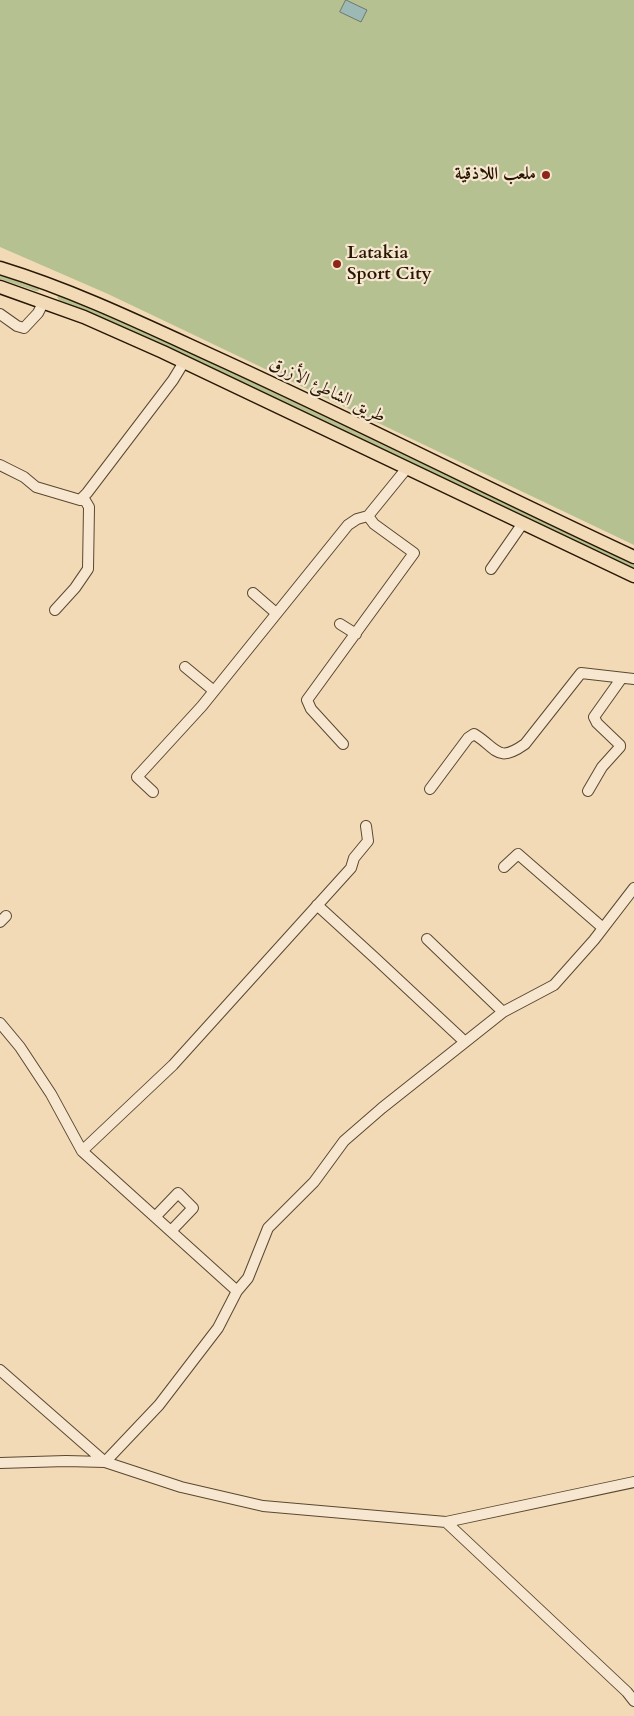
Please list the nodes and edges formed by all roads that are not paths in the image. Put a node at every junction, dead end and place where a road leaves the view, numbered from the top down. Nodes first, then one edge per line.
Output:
1 (0, 268) edge
2 (0, 288) edge
3 (43, 302) junction
4 (0, 314) edge
5 (184, 362) junction
6 (0, 464) edge
7 (407, 468) junction
8 (82, 498) junction
9 (368, 516) junction
10 (523, 524) junction
11 (634, 557) edge
12 (491, 569) dead end
13 (634, 576) edge
14 (253, 593) dead end
15 (55, 610) dead end
16 (276, 613) junction
17 (340, 624) dead end
18 (356, 634) junction
19 (185, 667) dead end
20 (621, 679) junction
21 (634, 679) edge
22 (214, 691) junction
23 (343, 744) dead end
24 (430, 789) dead end
25 (588, 791) dead end
26 (153, 792) dead end
27 (366, 826) dead end
28 (504, 867) dead end
29 (634, 888) edge
30 (316, 905) junction
31 (603, 928) junction
32 (426, 940) dead end
33 (503, 1012) junction
34 (0, 1023) edge
35 (465, 1042) junction
36 (82, 1151) junction
37 (155, 1217) junction
38 (171, 1231) junction
39 (237, 1291) junction
40 (0, 1370) edge
41 (105, 1462) junction
42 (0, 1463) edge
43 (634, 1482) edge
44 (446, 1522) junction
45 (634, 1701) edge

1 - 11 main road, طريق الشاطئ الأزرق
2 - 3 main road, طريق الشاطئ الأزرق
3 - 4 street
3 - 5 main road, طريق الشاطئ الأزرق
5 - 7 main road, طريق الشاطئ الأزرق
5 - 8 street
6 - 8 street
7 - 9 street
7 - 10 main road, طريق الشاطئ الأزرق
8 - 15 street
9 - 16 street
9 - 18 street
10 - 12 street
10 - 13 main road, طريق الشاطئ الأزرق
14 - 16 street
16 - 22 street
17 - 18 street
18 - 23 street
19 - 22 street
20 - 21 street
20 - 24 street
20 - 25 street
22 - 26 street
27 - 30 street
28 - 31 street
29 - 31 street
30 - 35 street
30 - 36 street
31 - 33 street
32 - 33 street
33 - 35 street
34 - 36 street
35 - 39 street
36 - 37 street
37 - 38 street
37 - 38 street
38 - 39 street
39 - 41 street
40 - 41 street
41 - 42 street
41 - 44 street
43 - 44 street
44 - 45 street

